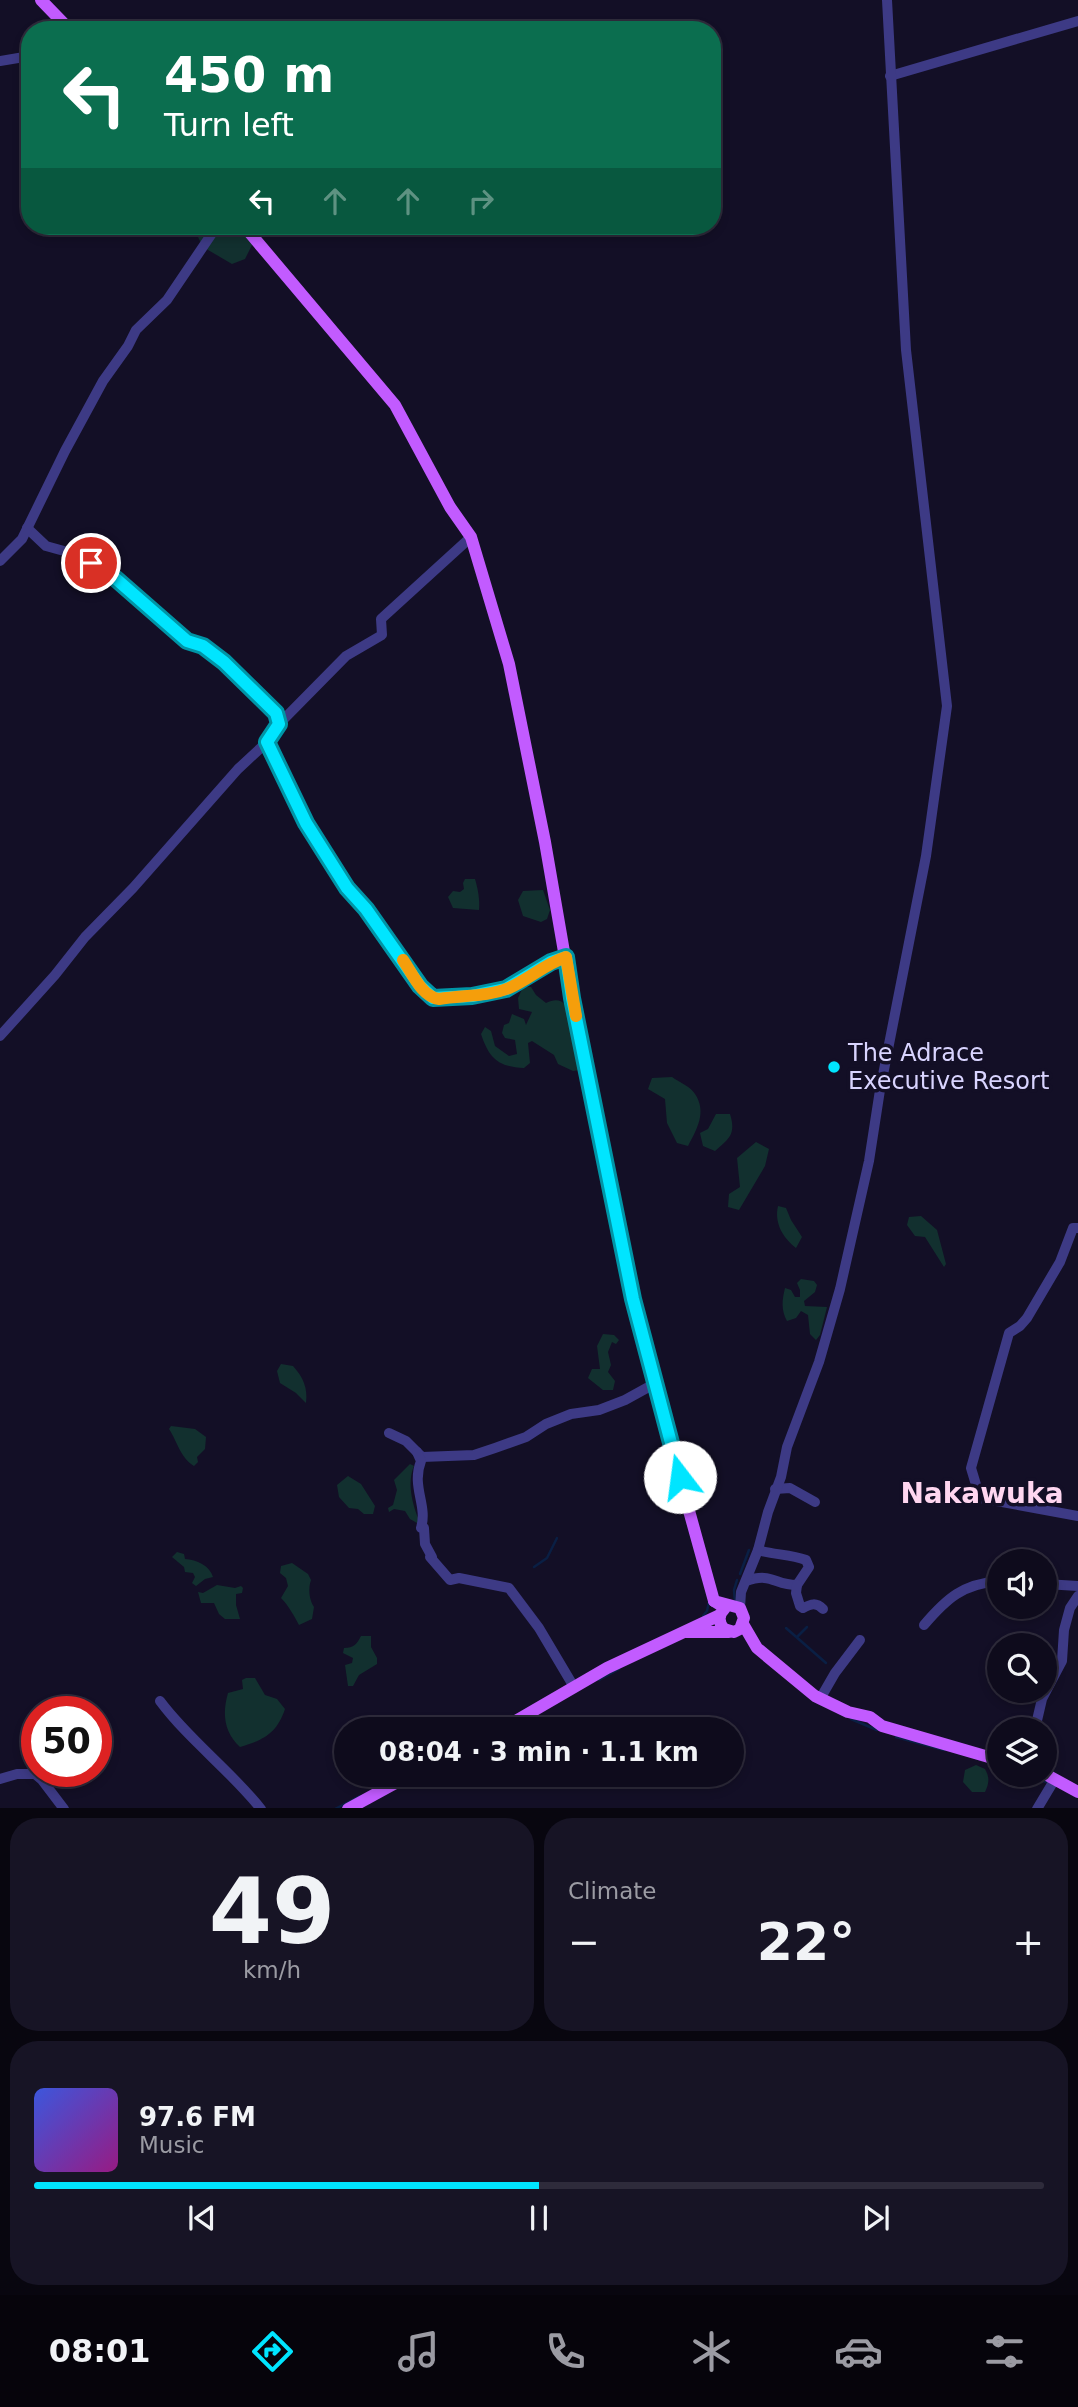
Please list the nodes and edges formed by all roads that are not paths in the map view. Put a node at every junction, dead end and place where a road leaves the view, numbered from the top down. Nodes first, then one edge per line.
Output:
1 (41, 0) edge
2 (887, 0) edge
3 (61, 21) edge
4 (1078, 21) edge
5 (21, 58) edge
6 (0, 61) edge
7 (890, 76) junction
8 (210, 235) edge
9 (252, 235) edge
10 (27, 528) junction
11 (471, 537) junction
12 (0, 561) edge
13 (279, 724) junction
14 (267, 742) junction
15 (566, 957) junction
16 (0, 1036) edge
17 (1078, 1228) edge
18 (654, 1384) junction
19 (389, 1433) dead end
20 (417, 1452) junction
21 (775, 1489) junction
22 (814, 1502) dead end
23 (1078, 1516) edge
24 (758, 1550) junction
25 (746, 1581) junction
26 (987, 1582) edge
27 (797, 1585) junction
28 (1057, 1585) edge
29 (1078, 1586) edge
30 (1078, 1596) edge
31 (713, 1601) junction
32 (740, 1608) junction
33 (823, 1609) dead end
34 (720, 1615) junction
35 (924, 1625) dead end
36 (735, 1629) junction
37 (682, 1632) junction
38 (860, 1640) dead end
39 (574, 1687) junction
40 (820, 1699) junction
41 (160, 1701) dead end
42 (523, 1717) edge
43 (1038, 1717) edge
44 (987, 1757) edge
45 (0, 1779) edge
46 (1057, 1780) edge
47 (388, 1787) edge
48 (1046, 1787) edge
49 (1078, 1791) edge
50 (64, 1808) edge
51 (261, 1808) edge
52 (348, 1808) edge
53 (1037, 1808) edge

1 - 3 main road
2 - 7 street
4 - 7 street
5 - 6 street
7 - 21 street
8 - 10 street
9 - 11 main road
10 - 12 street
10 - 13 street
11 - 13 street
11 - 15 main road
13 - 14 street
14 - 15 street
14 - 16 street
15 - 18 main road
17 - 23 street
18 - 20 street
18 - 31 main road
19 - 20 street
20 - 39 street
21 - 22 street
21 - 24 street
24 - 25 street
24 - 27 street
25 - 27 street
25 - 32 street
26 - 35 street
27 - 33 street
28 - 29 street
30 - 43 street
31 - 32 main road
31 - 34 main road
32 - 36 main road
34 - 36 main road
34 - 37 main road
36 - 37 main road
36 - 40 main road
37 - 39 main road
38 - 40 street
39 - 42 main road
40 - 44 main road
41 - 51 street
45 - 50 street
46 - 49 main road
47 - 52 main road
48 - 53 street

